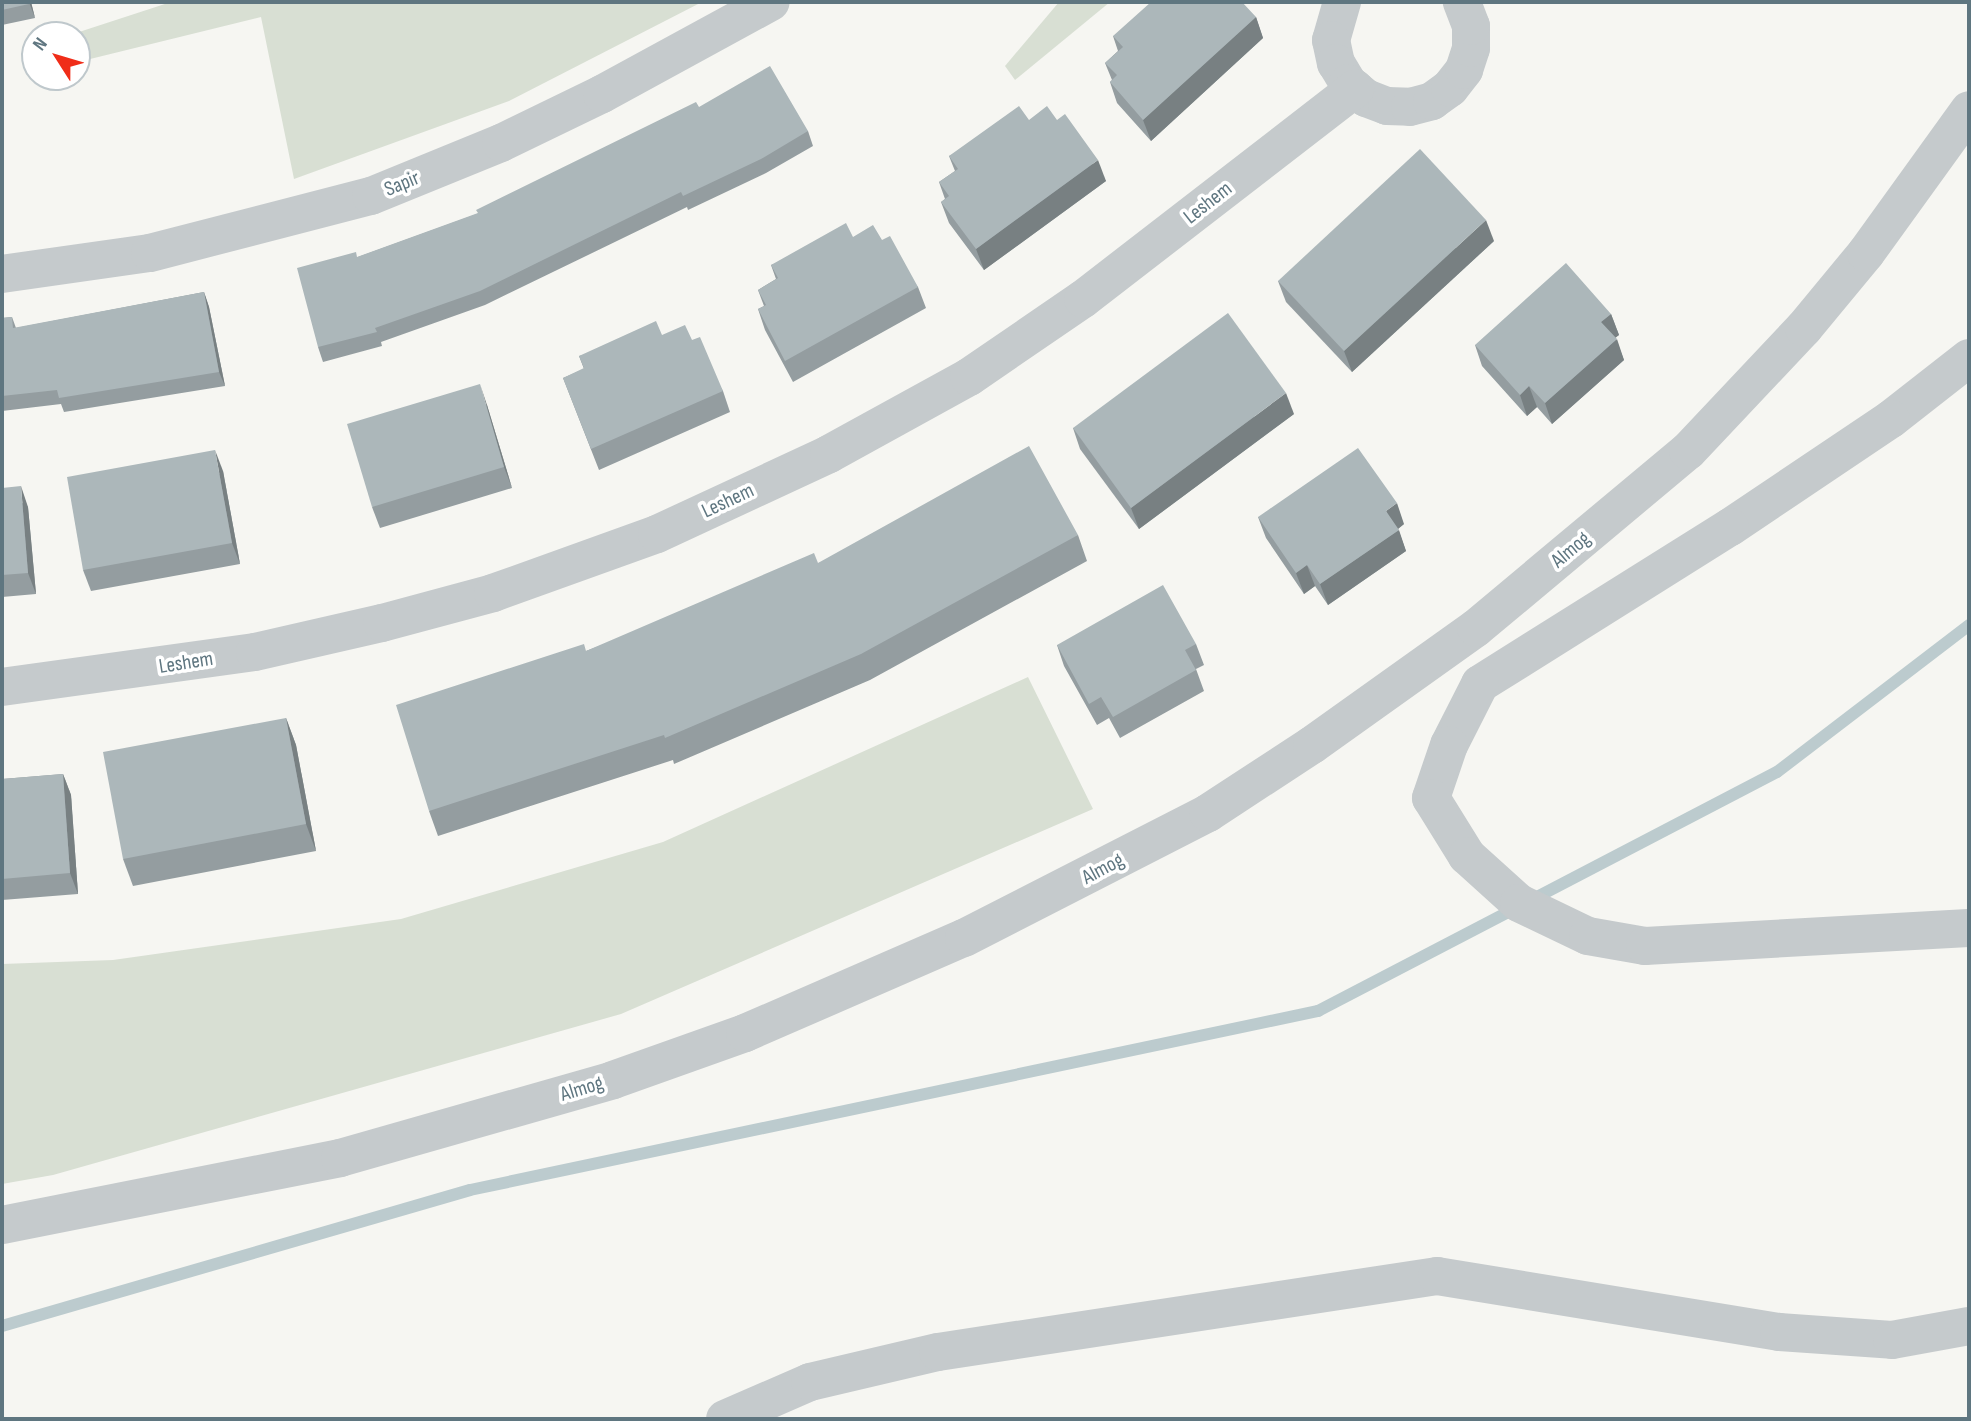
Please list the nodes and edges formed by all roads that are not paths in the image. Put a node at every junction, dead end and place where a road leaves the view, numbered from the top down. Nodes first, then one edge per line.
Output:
1 (771, 2) edge
2 (1342, 2) edge
3 (1462, 2) edge
4 (1355, 89) junction
5 (1969, 110) edge
6 (2, 274) edge
7 (1969, 358) edge
8 (2, 687) edge
9 (1969, 928) edge
10 (2, 1225) edge
11 (1969, 1326) edge
12 (725, 1419) edge

1 - 6 street, Sapir
2 - 4 street
3 - 4 street
4 - 8 street, Leshem
5 - 10 street, Almog
7 - 9 street
11 - 12 street

